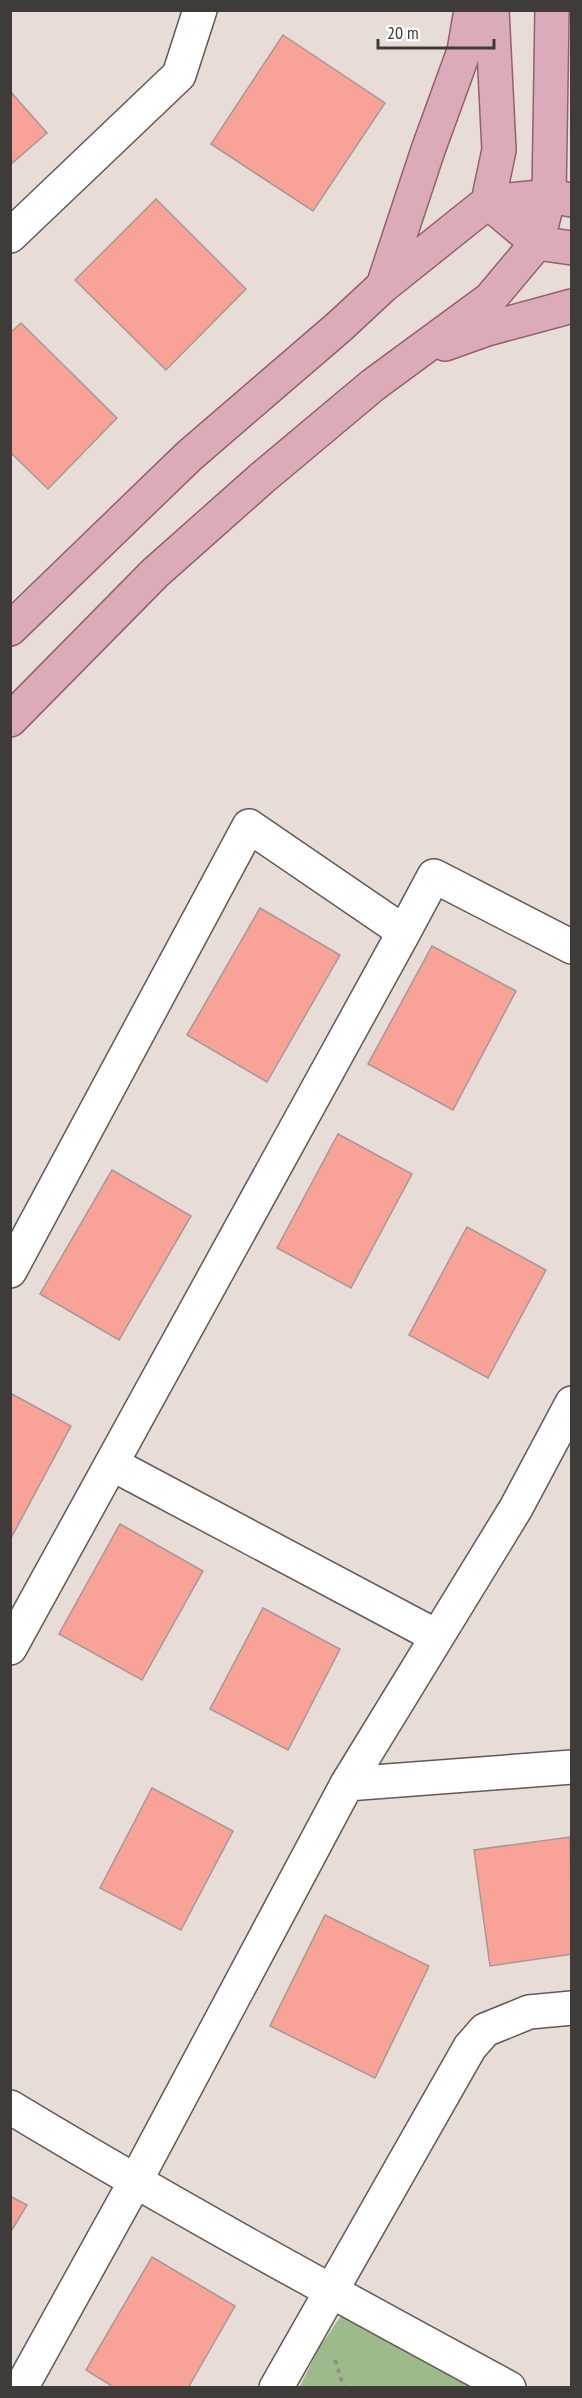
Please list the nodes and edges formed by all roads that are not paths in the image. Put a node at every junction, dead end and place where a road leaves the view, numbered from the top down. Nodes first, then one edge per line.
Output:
1 (200, 10) edge
2 (471, 10) edge
3 (492, 10) edge
4 (552, 10) edge
5 (568, 10) edge
6 (572, 17) edge
7 (560, 198) edge
8 (488, 202) junction
9 (10, 236) edge
10 (537, 243) junction
11 (572, 248) edge
12 (383, 286) junction
13 (572, 306) edge
14 (412, 355) junction
15 (10, 629) edge
16 (10, 720) edge
17 (404, 932) junction
18 (572, 947) edge
19 (10, 1271) edge
20 (572, 1403) edge
21 (112, 1464) junction
22 (436, 1636) junction
23 (10, 1648) edge
24 (572, 1767) edge
25 (347, 1784) junction
26 (572, 2008) edge
27 (10, 2107) edge
28 (135, 2182) junction
29 (332, 2292) junction
30 (21, 2388) edge
31 (276, 2388) edge
32 (509, 2388) edge

1 - 9 street
2 - 12 main road
3 - 8 main road
4 - 7 main road
5 - 6 main road
7 - 8 main road
7 - 10 main road
8 - 10 main road
8 - 12 main road
10 - 11 main road
10 - 14 main road
12 - 15 main road
13 - 14 main road
14 - 16 main road
17 - 18 street
17 - 19 street
17 - 21 street
20 - 22 street
21 - 22 street
21 - 23 street
22 - 25 street
24 - 25 street
25 - 28 street
26 - 29 street
27 - 28 street
28 - 29 street
28 - 30 street
29 - 31 street
29 - 32 street

